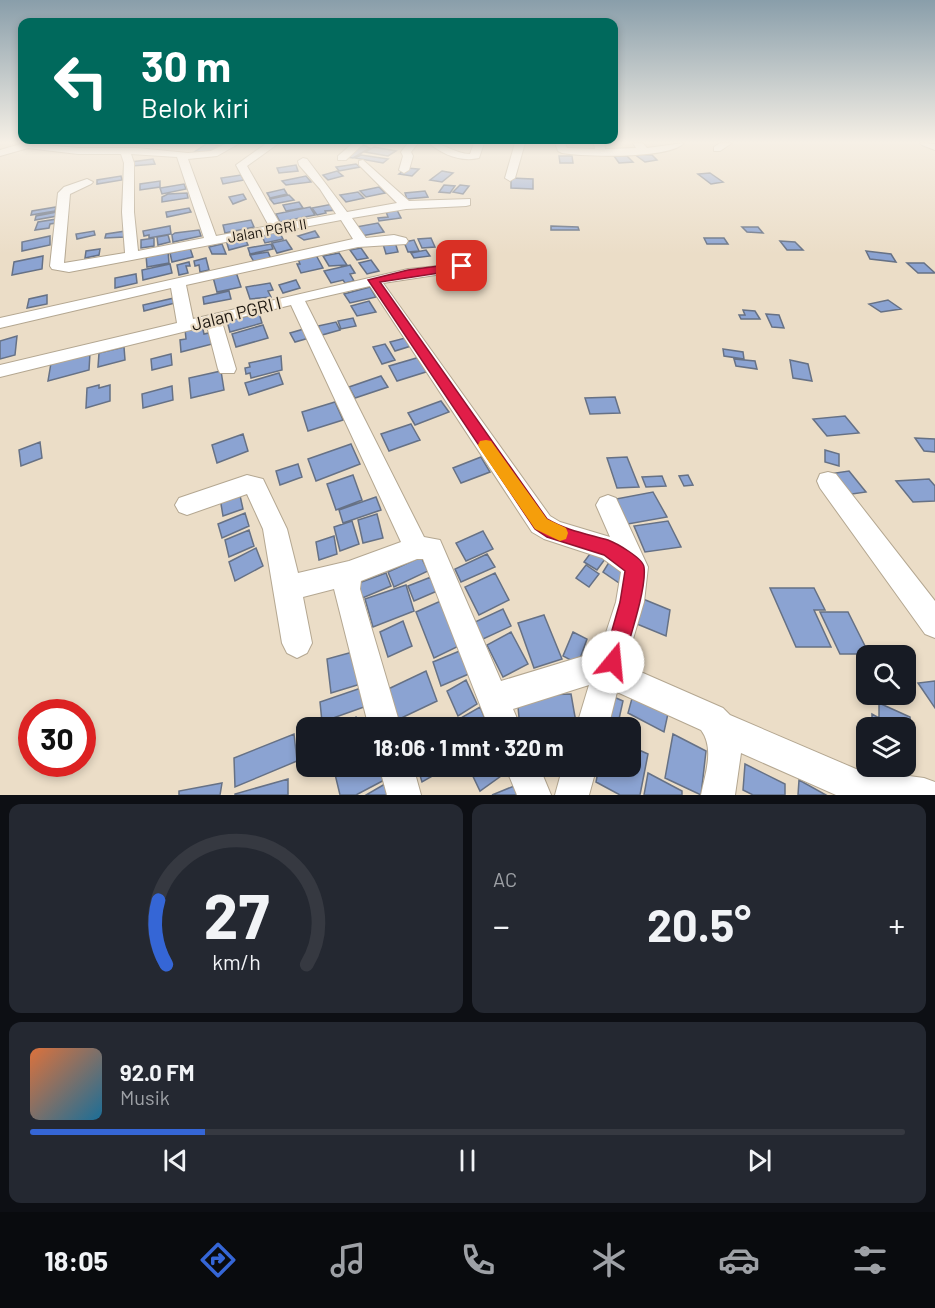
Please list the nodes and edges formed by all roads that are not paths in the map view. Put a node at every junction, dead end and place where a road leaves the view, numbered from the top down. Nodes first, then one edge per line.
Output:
1 (129, 180) edge
2 (191, 180) edge
3 (250, 180) edge
4 (318, 180) edge
5 (381, 180) edge
6 (87, 182) dead end
7 (466, 202) dead end
8 (406, 205) junction
9 (343, 216) junction
10 (276, 228) junction
11 (211, 240) junction
12 (401, 241) dead end
13 (358, 243) junction
14 (132, 255) junction
15 (474, 265) dead end
16 (374, 280) junction
17 (178, 282) junction
18 (296, 299) junction
19 (213, 319) junction
20 (0, 322) edge
21 (186, 326) junction
22 (227, 369) dead end
23 (0, 371) edge
24 (828, 481) dead end
25 (187, 505) dead end
26 (608, 505) dead end
27 (417, 548) junction
28 (635, 567) junction
29 (349, 573) junction
30 (288, 588) junction
31 (935, 624) edge
32 (297, 643) dead end
33 (612, 668) junction
34 (494, 699) junction
35 (382, 717) edge
36 (501, 717) edge
37 (595, 717) edge
38 (721, 728) junction
39 (399, 777) edge
40 (527, 777) edge
41 (577, 777) edge
42 (856, 791) edge
43 (404, 795) edge
44 (534, 795) edge
45 (572, 795) edge
46 (718, 795) edge
47 (924, 795) edge

1 - 14 street
2 - 11 street
3 - 10 street
4 - 9 street
5 - 8 street
6 - 14 street, Jalan PGRI II
7 - 8 street, Jalan PGRI II
8 - 9 street, Jalan PGRI II
9 - 10 street, Jalan PGRI II
9 - 13 street
10 - 11 street, Jalan PGRI II
11 - 14 street, Jalan PGRI II
12 - 13 street
13 - 17 street
15 - 16 street, Jalan PGRI I
16 - 18 street, Jalan PGRI I
16 - 28 street
17 - 20 street
17 - 21 street
18 - 19 street, Jalan PGRI I
18 - 27 street
19 - 21 street, Jalan PGRI I
19 - 22 street
21 - 23 street, Jalan PGRI I
24 - 31 street
25 - 30 street
26 - 28 street
27 - 29 street
27 - 34 street
28 - 33 street
29 - 30 street
29 - 35 street
30 - 32 street
33 - 34 street
33 - 37 street
33 - 38 street
34 - 36 street
38 - 42 street
38 - 46 street
39 - 43 street
40 - 44 street
41 - 45 street
42 - 47 street

